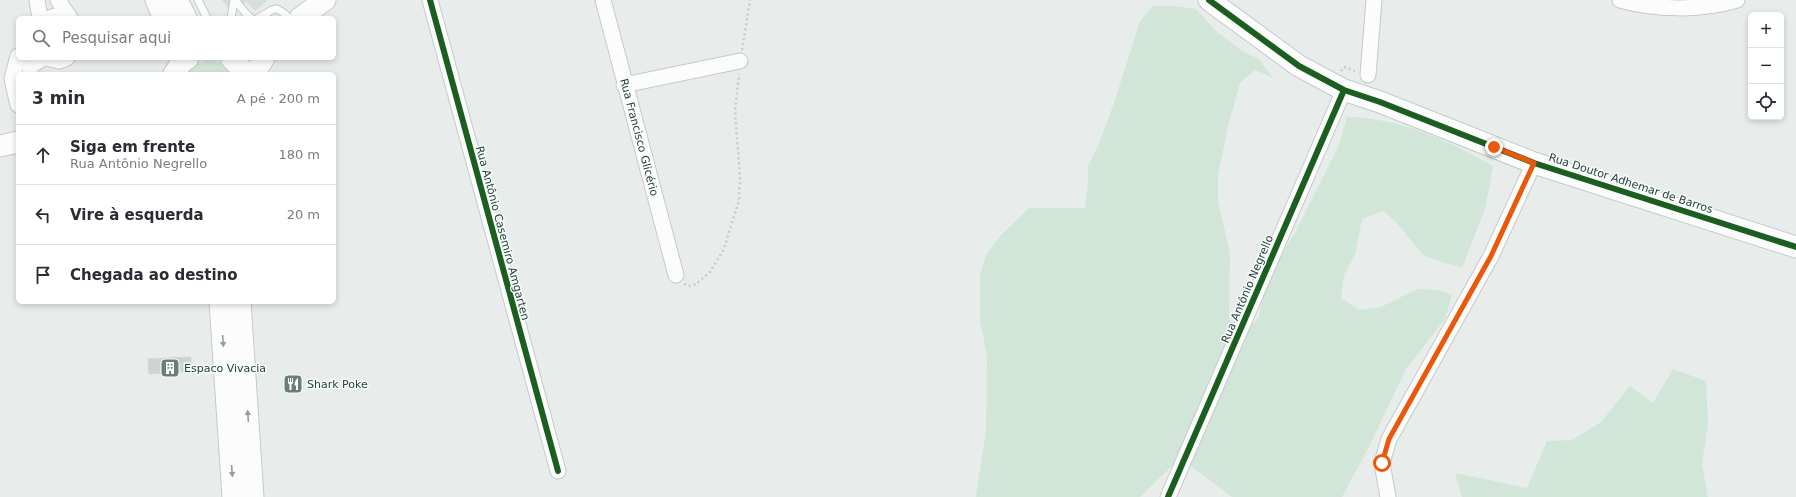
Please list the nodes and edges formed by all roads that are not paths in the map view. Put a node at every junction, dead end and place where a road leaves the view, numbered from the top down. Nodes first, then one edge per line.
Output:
1 (37, 0) edge
2 (58, 0) edge
3 (156, 0) edge
4 (177, 0) edge
5 (198, 0) edge
6 (234, 0) edge
7 (324, 0) edge
8 (430, 0) edge
9 (603, 0) edge
10 (1209, 0) edge
11 (1374, 0) edge
12 (1620, 0) edge
13 (1737, 0) edge
14 (40, 16) edge
15 (69, 16) edge
16 (163, 16) edge
17 (185, 16) edge
18 (206, 16) edge
19 (231, 16) edge
20 (248, 16) edge
21 (261, 16) edge
22 (287, 16) edge
23 (303, 16) edge
24 (17, 60) edge
25 (41, 60) edge
26 (233, 60) edge
27 (263, 60) edge
28 (740, 61) road end
29 (30, 72) edge
30 (243, 72) edge
31 (255, 72) edge
32 (1368, 75) dead end
33 (624, 85) junction
34 (1344, 90) junction
35 (16, 96) edge
36 (16, 142) edge
37 (0, 146) edge
38 (1534, 163) junction
39 (1796, 247) edge
40 (676, 275) road end
41 (220, 304) edge
42 (240, 304) edge
43 (558, 471) dead end
44 (233, 497) edge
45 (253, 497) edge
46 (1168, 497) edge
47 (1388, 497) edge

1 - 14 street
2 - 15 street
3 - 16 street
4 - 17 street
5 - 18 lane
6 - 19 lane
6 - 20 lane
7 - 23 street
8 - 43 street, Rua Antônio Casemiro Amgarten
9 - 33 street, Rua Francisco Glicério
10 - 34 street, Rua Doutor Adhemar de Barros
11 - 32 street
12 - 13 street
21 - 22 lane
24 - 35 street
25 - 29 street
26 - 30 street
27 - 31 street
28 - 33 street
33 - 40 street, Rua Francisco Glicério
34 - 38 street, Rua Doutor Adhemar de Barros
34 - 46 street, Rua Antônio Negrello
36 - 37 street
38 - 39 street, Rua Doutor Adhemar de Barros
38 - 47 street
41 -> 44 street
45 -> 42 street

